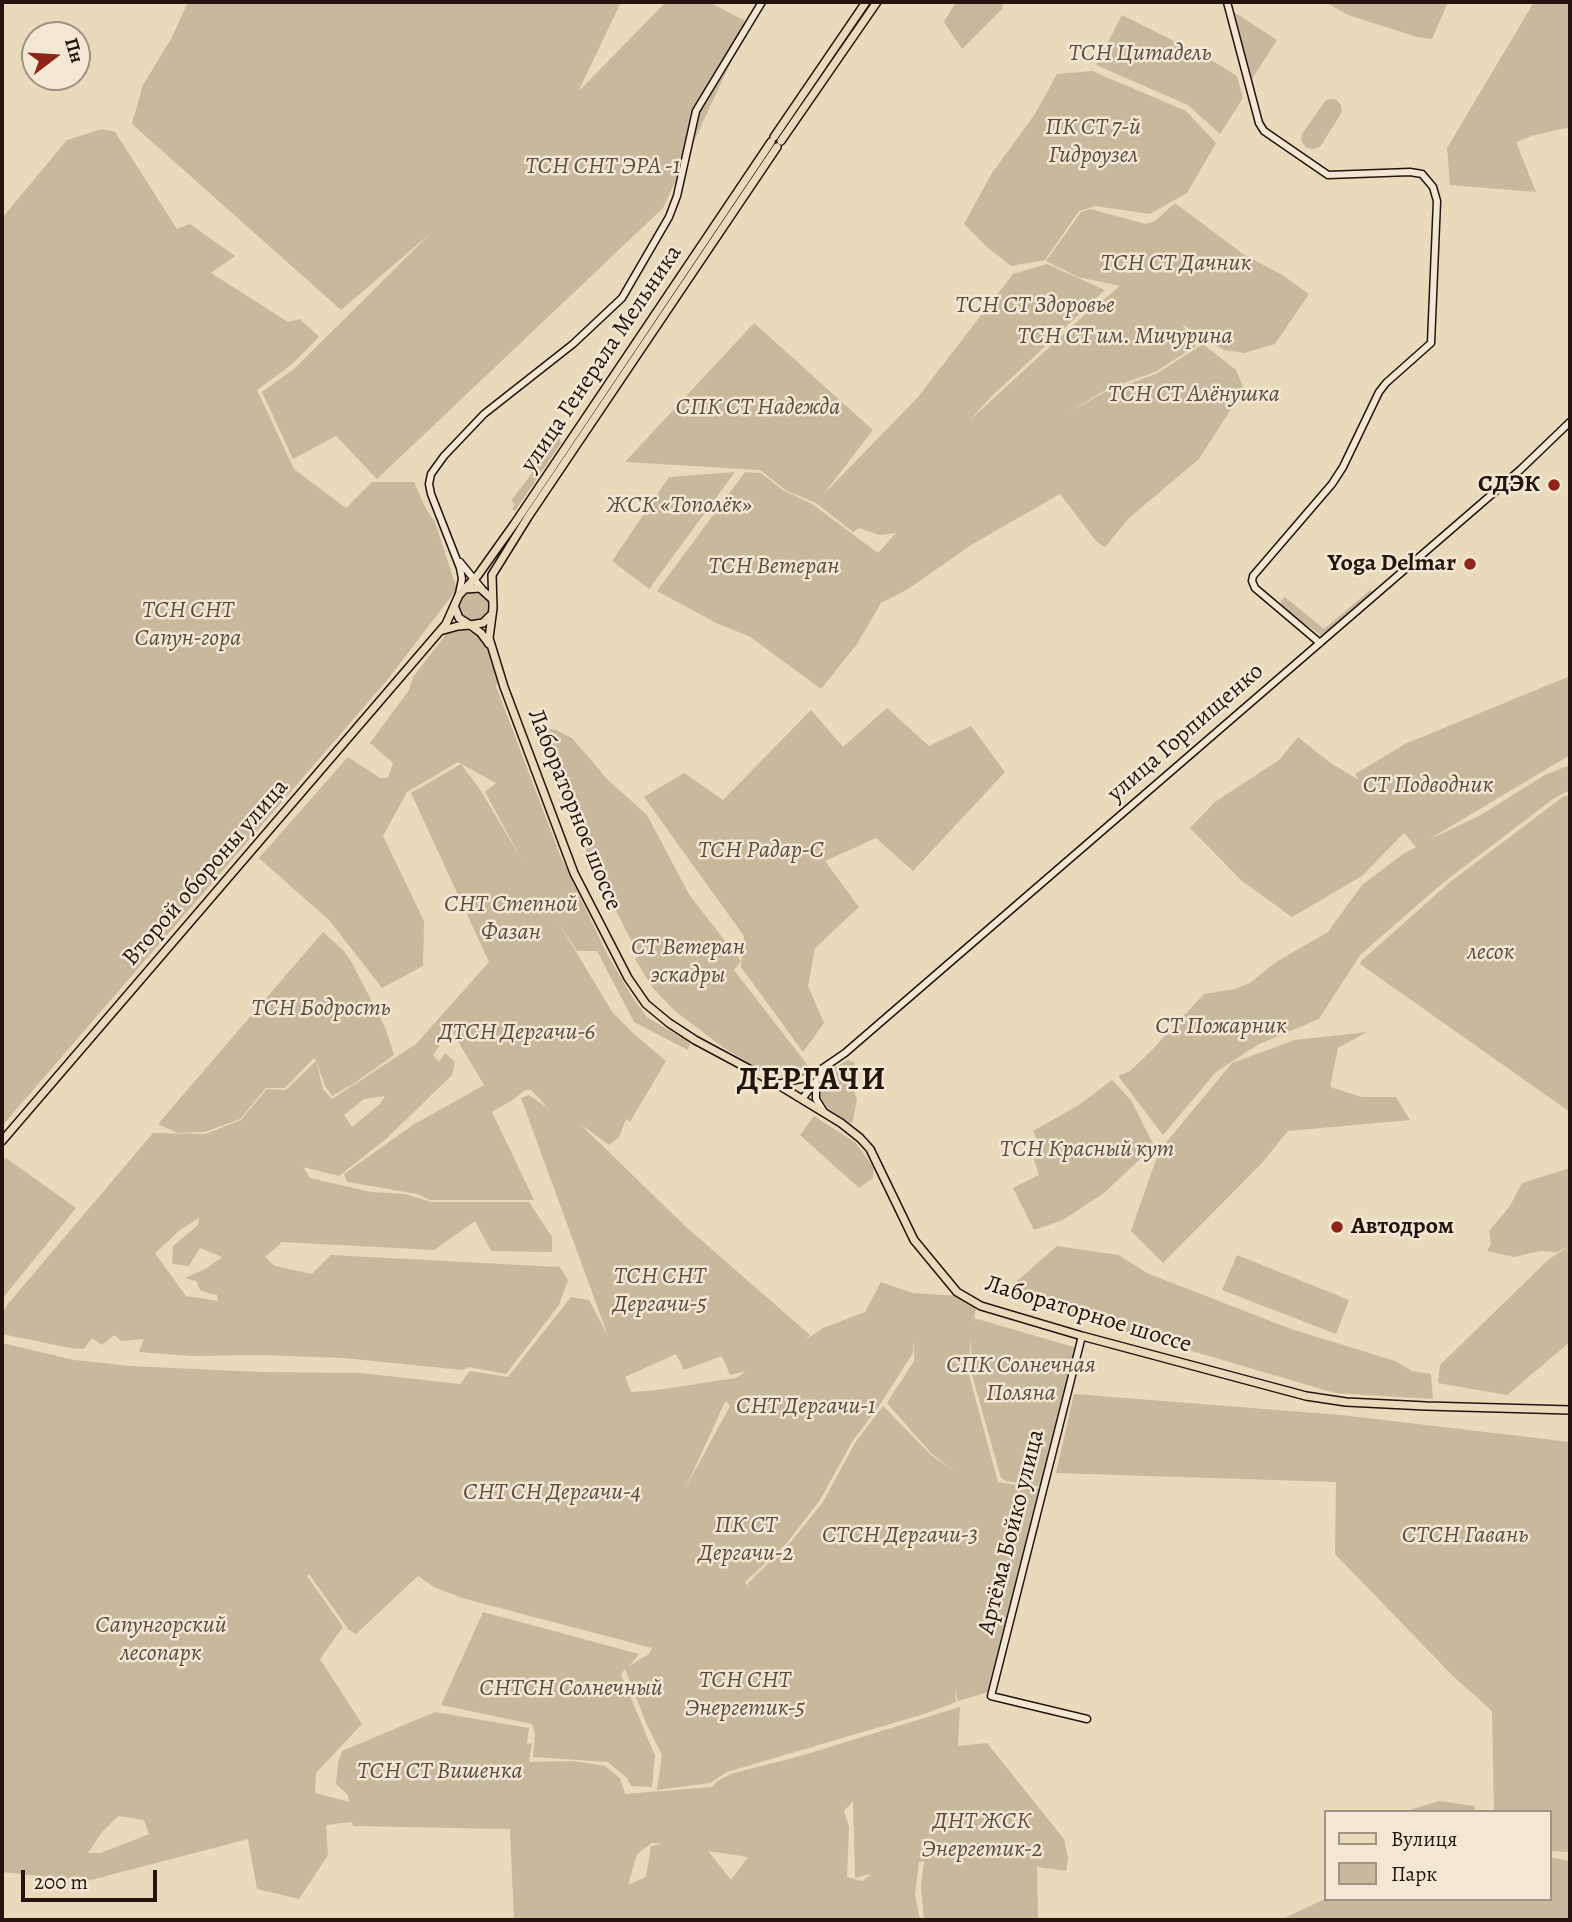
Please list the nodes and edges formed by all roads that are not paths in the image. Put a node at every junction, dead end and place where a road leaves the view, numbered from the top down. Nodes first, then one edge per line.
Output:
1 (762, 2) edge
2 (866, 2) edge
3 (877, 2) edge
4 (1225, 2) edge
5 (776, 142) junction
6 (1570, 422) edge
7 (458, 559) junction
8 (463, 566) junction
9 (483, 569) junction
10 (474, 580) junction
11 (483, 590) junction
12 (462, 592) junction
13 (491, 598) junction
14 (455, 605) junction
15 (491, 616) junction
16 (470, 625) junction
17 (440, 632) junction
18 (1320, 643) junction
19 (491, 648) junction
20 (825, 1069) junction
21 (810, 1077) junction
22 (801, 1083) junction
23 (816, 1083) junction
24 (777, 1084) junction
25 (802, 1096) junction
26 (825, 1114) junction
27 (2, 1140) edge
28 (1082, 1336) junction
29 (1570, 1410) edge
30 (1087, 1720) dead end

1 - 7 main road
2 - 5 main road, улица Генерала Мельника
3 - 5 main road, улица Генерала Мельника
4 - 18 main road
5 - 9 main road, улица Генерала Мельника
5 - 13 main road, улица Генерала Мельника
6 - 18 main road, улица Горпищенко
7 - 8 main road
7 - 12 main road
8 - 9 main road
8 - 10 main road
9 - 10 main road, улица Генерала Мельника
10 - 11 main road
10 - 12 main road, улица Генерала Мельника
11 - 12 main road
11 - 13 main road
12 - 14 main road
13 - 15 main road
14 - 16 main road
14 - 17 main road, Второй обороны улица
15 - 16 main road
15 - 19 main road, Лабораторное шоссе
16 - 17 main road
16 - 19 main road, Лабораторное шоссе
17 - 27 main road, Второй обороны улица
18 - 20 main road, улица Горпищенко
19 - 24 main road, Лабораторное шоссе
20 - 21 main road, улица Горпищенко
20 - 23 main road, улица Горпищенко
21 - 22 main road
21 - 24 main road, улица Горпищенко
22 - 25 main road
22 - 25 main road
23 - 25 main road, улица Горпищенко
23 - 26 main road
24 - 25 main road, Лабораторное шоссе
25 - 26 main road, Лабораторное шоссе
26 - 28 main road, Лабораторное шоссе
28 - 29 main road, Лабораторное шоссе
28 - 30 main road, Артёма Бойко улица

